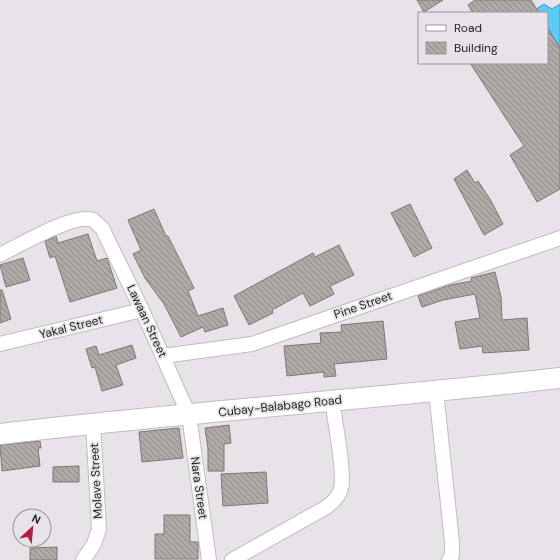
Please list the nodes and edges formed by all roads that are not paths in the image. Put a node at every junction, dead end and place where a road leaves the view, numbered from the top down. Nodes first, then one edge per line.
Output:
1 (560, 238) edge
2 (0, 255) edge
3 (142, 310) junction
4 (0, 344) edge
5 (163, 356) junction
6 (560, 378) edge
7 (436, 391) junction
8 (332, 401) junction
9 (190, 415) junction
10 (93, 423) junction
11 (0, 434) edge
12 (84, 560) edge
13 (209, 560) edge
14 (232, 560) edge
15 (449, 560) edge

1 - 5 street, Pine Street
2 - 3 street, Lawaan Street
3 - 4 street, Yakal Street
3 - 5 street, Lawaan Street
5 - 9 street, Lawaan Street
6 - 7 main road, Cubay-Balabago Road
7 - 8 main road, Cubay-Balabago Road
7 - 15 street
8 - 9 main road, Cubay-Balabago Road
8 - 14 street
9 - 10 main road, Cubay-Balabago Road
9 - 13 street, Nara Street
10 - 11 main road, Cubay-Balabago Road
10 - 12 street, Molave Street

